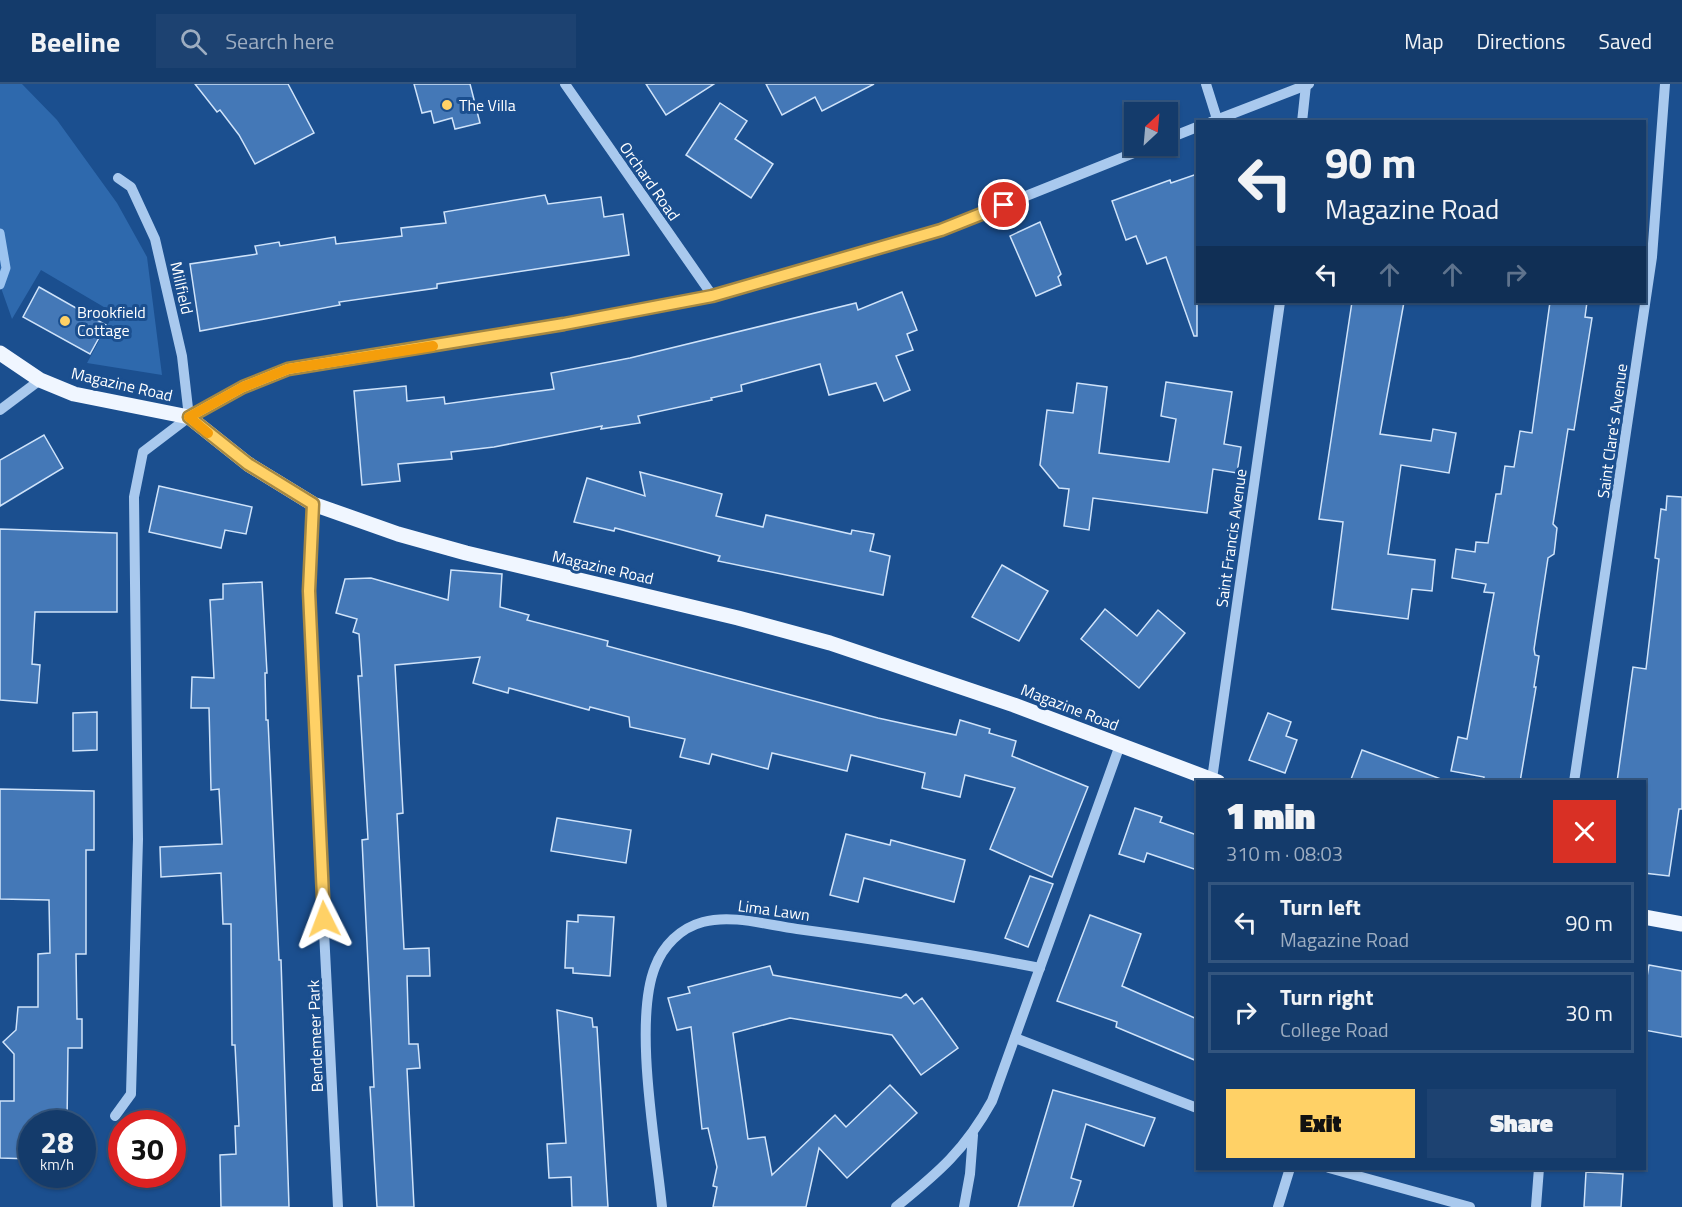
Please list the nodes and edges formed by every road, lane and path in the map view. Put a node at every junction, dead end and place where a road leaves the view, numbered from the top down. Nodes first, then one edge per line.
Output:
1 (565, 84) edge
2 (1206, 84) edge
3 (1665, 84) edge
4 (1308, 85) edge
5 (1214, 120) edge
6 (1302, 120) edge
7 (1196, 127) edge
8 (1178, 135) edge
9 (1126, 156) edge
10 (118, 178) dead end
11 (712, 296) junction
12 (1646, 297) edge
13 (1280, 303) edge
14 (1645, 303) edge
15 (0, 353) edge
16 (40, 380) junction
17 (0, 410) edge
18 (189, 417) junction
19 (313, 504) junction
20 (1120, 745) junction
21 (1215, 780) edge
22 (1574, 780) edge
23 (1646, 916) edge
24 (1682, 924) edge
25 (1040, 968) junction
26 (1015, 1038) junction
27 (1196, 1108) edge
28 (119, 1110) edge
29 (973, 1135) junction
30 (1289, 1170) edge
31 (1336, 1170) edge
32 (1539, 1170) edge
33 (338, 1207) edge
34 (662, 1207) edge
35 (896, 1207) edge
36 (964, 1207) edge
37 (1278, 1207) edge
38 (1470, 1207) edge
39 (1536, 1207) edge

1 - 11 street, Orchard Road
2 - 5 street
3 - 12 street, Saint Clare's Avenue
4 - 5 street
4 - 6 street
7 - 8 street
9 - 11 street
10 - 18 street, Millfield
11 - 18 street
13 - 21 street, Saint Francis Avenue
14 - 22 street, Saint Clare's Avenue
15 - 16 main road, Magazine Road
16 - 17 street
16 - 18 main road, Magazine Road
18 - 19 main road, Magazine Road
18 - 28 street
19 - 20 main road, Magazine Road
19 - 33 street, Bendemeer Park
20 - 21 main road, Magazine Road
20 - 25 street
23 - 24 main road
25 - 26 street
25 - 34 street, Lima Lawn
26 - 27 street
26 - 29 street
29 - 35 street
29 - 36 street
30 - 37 street
31 - 38 street
32 - 39 street

